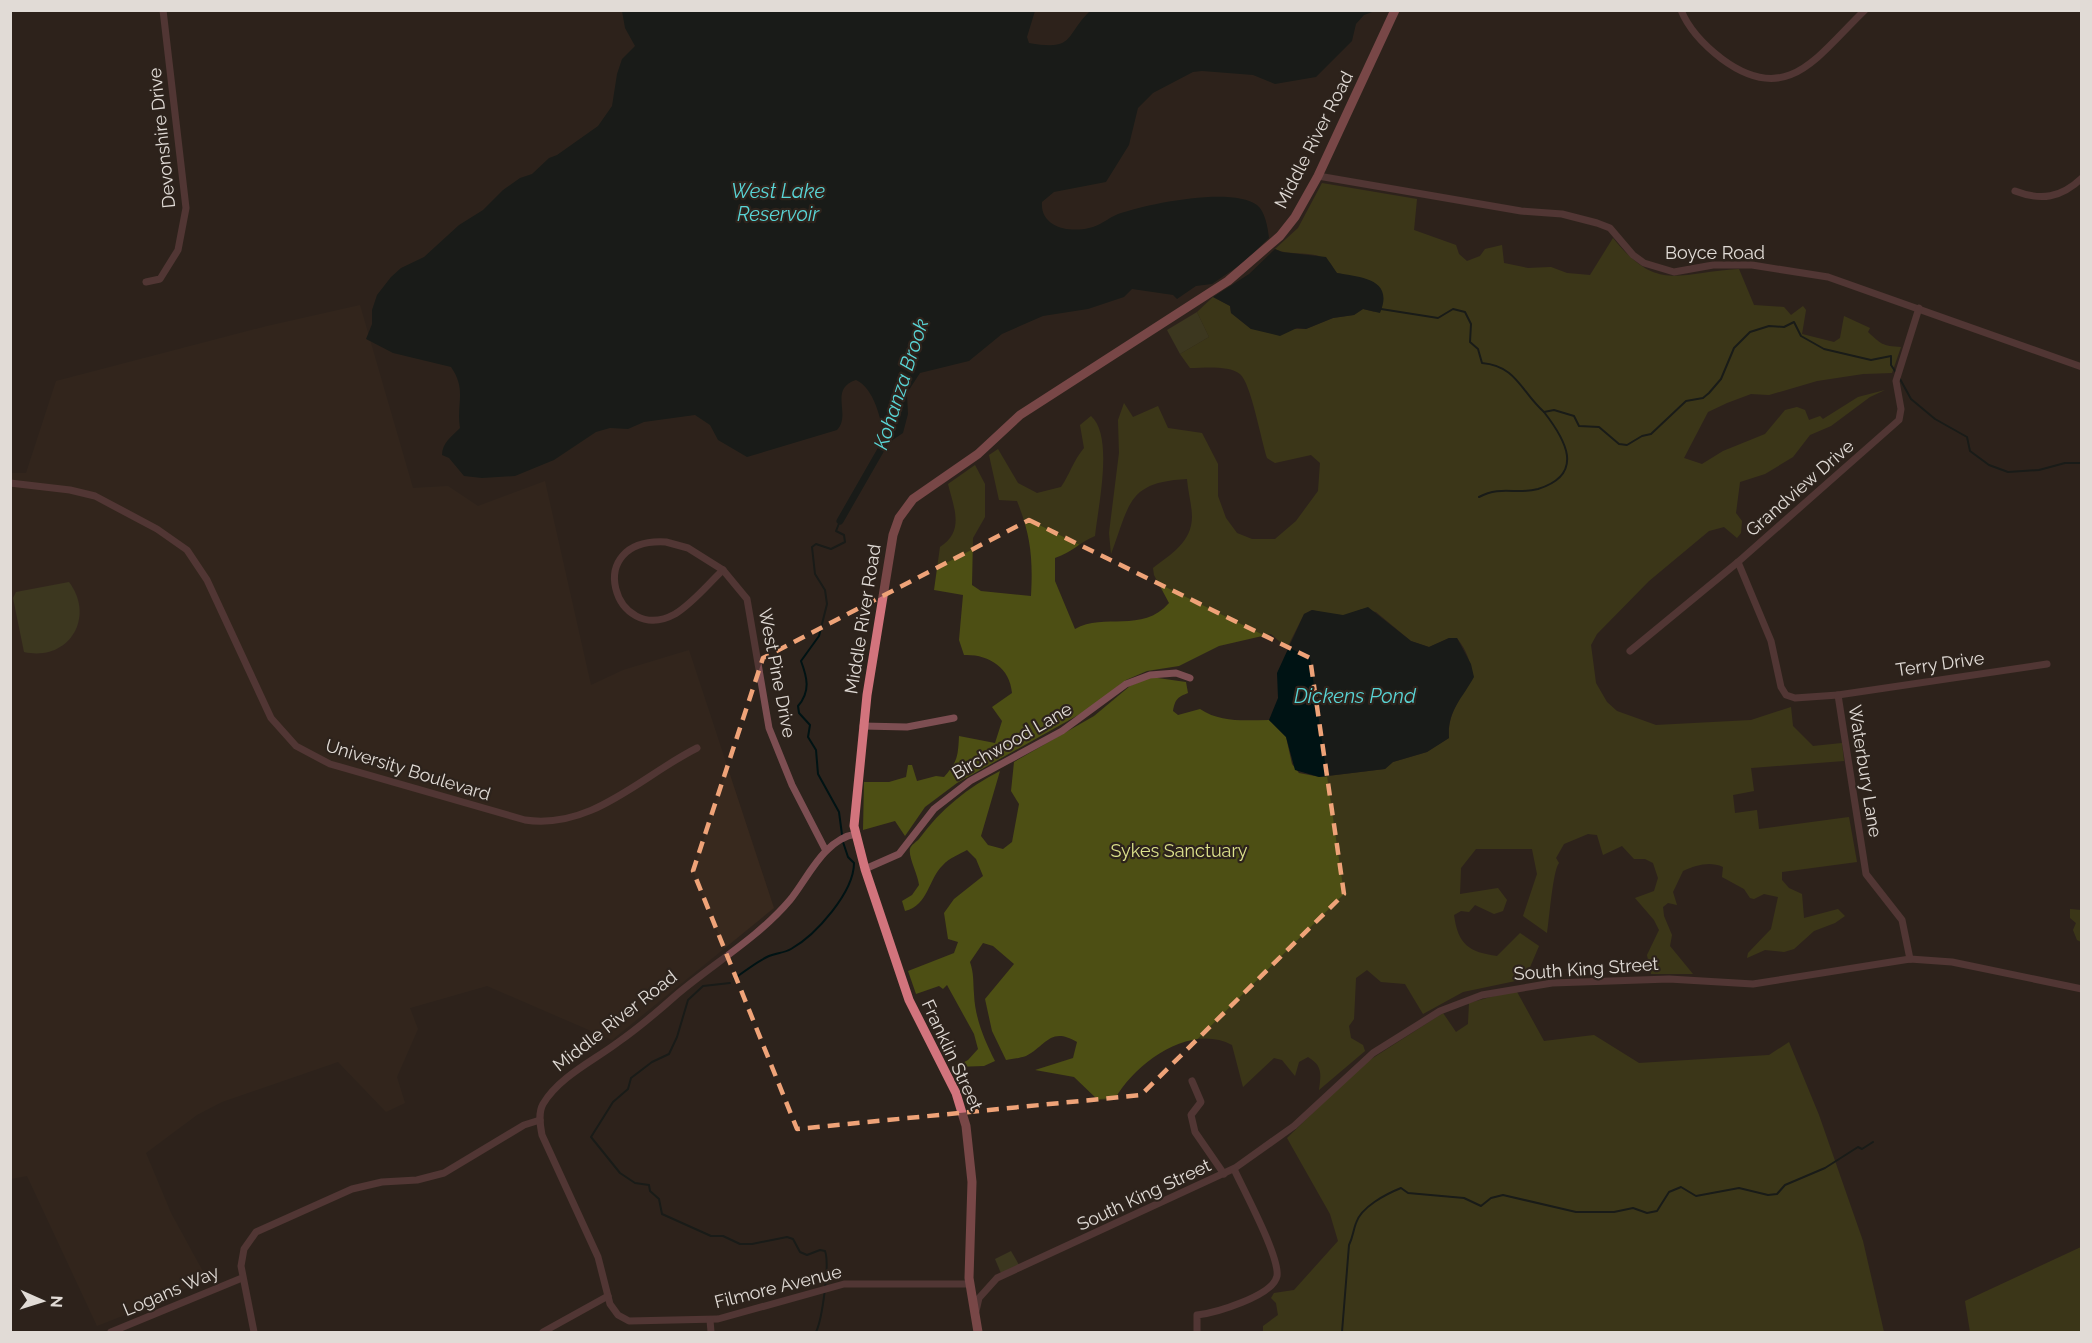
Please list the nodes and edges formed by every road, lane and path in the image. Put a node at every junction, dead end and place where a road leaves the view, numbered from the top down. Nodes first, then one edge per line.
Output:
1 (163, 10) edge
2 (1395, 10) edge
3 (1681, 10) edge
4 (1865, 10) edge
5 (1318, 176) junction
6 (2082, 178) edge
7 (2015, 191) dead end
8 (146, 282) dead end
9 (1918, 308) junction
10 (2082, 367) edge
11 (10, 483) edge
12 (1738, 562) junction
13 (723, 570) junction
14 (1630, 651) dead end
15 (2047, 664) dead end
16 (1190, 678) dead end
17 (1838, 695) junction
18 (954, 718) dead end
19 (863, 726) junction
20 (697, 748) dead end
21 (852, 834) junction
22 (826, 851) junction
23 (865, 869) junction
24 (1910, 959) junction
25 (2082, 989) edge
26 (1192, 1081) dead end
27 (540, 1120) junction
28 (1233, 1169) junction
29 (1224, 1174) junction
30 (242, 1278) junction
31 (969, 1284) junction
32 (608, 1296) junction
33 (976, 1314) junction
34 (710, 1320) junction
35 (111, 1332) edge
36 (254, 1332) edge
37 (543, 1332) edge
38 (711, 1332) edge
39 (978, 1332) edge
40 (1197, 1332) edge

1 - 8 street, Devonshire Drive
2 - 5 main road, Middle River Road
3 - 4 street
5 - 9 street, Boyce Road
5 - 19 main road, Middle River Road
6 - 7 street
9 - 10 street, Boyce Road
9 - 12 street, Grandview Drive
11 - 20 street, University Boulevard
12 - 14 street, Grandview Drive
12 - 17 street, Waterbury Lane
13 - 13 street, West Pine Drive
13 - 22 street, West Pine Drive
15 - 17 street, Terry Drive
16 - 23 street, Birchwood Lane
17 - 24 street, Waterbury Lane
18 - 19 street
19 - 21 main road, Middle River Road
21 - 22 street, Middle River Road
21 - 23 main road, Franklin Street
22 - 27 street, Middle River Road
23 - 31 main road, Franklin Street
24 - 25 street, South King Street
24 - 28 street, South King Street
26 - 29 street
27 - 30 street
27 - 32 street
28 - 29 street, South King Street
28 - 40 street
29 - 33 street, South King Street
30 - 35 street, Logans Way
30 - 36 street
31 - 33 main road, Franklin Street
31 - 34 street, Filmore Avenue
32 - 34 street, Filmore Avenue
32 - 37 street
33 - 39 main road, Franklin Street
34 - 38 street

